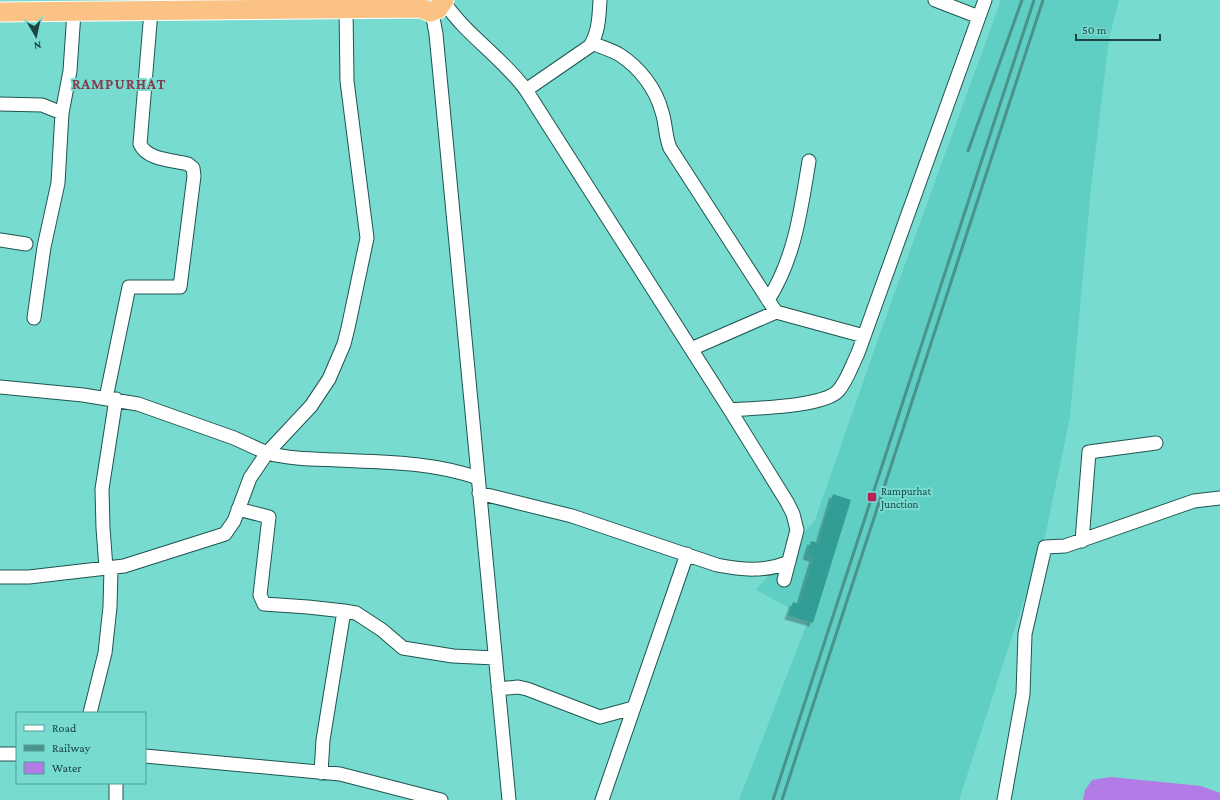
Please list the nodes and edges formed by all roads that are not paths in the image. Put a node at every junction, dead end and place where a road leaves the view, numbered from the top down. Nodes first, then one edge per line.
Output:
1 (600, 0) edge
2 (985, 0) edge
3 (938, 1) edge
4 (431, 4) edge
5 (113, 6) edge
6 (346, 9) junction
7 (151, 11) junction
8 (0, 12) edge
9 (74, 12) junction
10 (979, 17) junction
11 (592, 43) junction
12 (526, 90) junction
13 (0, 104) edge
14 (62, 113) junction
15 (809, 161) dead end
16 (0, 240) edge
17 (26, 244) dead end
18 (768, 300) junction
19 (776, 312) junction
20 (34, 318) dead end
21 (864, 336) junction
22 (691, 349) junction
23 (0, 387) edge
24 (111, 399) junction
25 (730, 410) junction
26 (1156, 442) dead end
27 (267, 452) junction
28 (478, 478) junction
29 (479, 493) junction
30 (1220, 498) edge
31 (238, 509) junction
32 (1082, 541) junction
33 (686, 554) junction
34 (789, 562) junction
35 (109, 568) junction
36 (0, 576) edge
37 (784, 580) dead end
38 (344, 611) junction
39 (495, 658) junction
40 (498, 689) junction
41 (633, 708) junction
42 (90, 712) edge
43 (0, 754) edge
44 (16, 754) edge
45 (146, 756) edge
46 (321, 772) junction
47 (116, 784) edge
48 (116, 800) edge
49 (441, 800) edge
50 (509, 800) edge
51 (602, 800) edge
52 (1004, 800) edge

1 - 11 street
2 - 10 street
3 - 10 street
4 - 6 highway
4 - 12 street
4 - 28 street
5 - 7 highway
5 - 9 highway
6 - 7 highway
6 - 27 street
7 - 24 street
8 - 9 highway
9 - 14 street
10 - 21 street
11 - 12 street
11 - 18 street
12 - 22 street
13 - 14 street
14 - 20 street
15 - 18 street
16 - 17 street
18 - 19 street
19 - 21 street
19 - 22 street
21 - 25 street
22 - 25 street
23 - 24 street
24 - 27 street
24 - 35 street
25 - 34 street
26 - 32 street
27 - 28 street
27 - 31 street
28 - 29 street
29 - 33 street
29 - 39 street
30 - 32 street
31 - 35 street
31 - 38 street
32 - 52 street
33 - 34 street
33 - 41 street
34 - 37 street
35 - 36 street
35 - 42 street
38 - 39 street
38 - 46 street
39 - 40 street
40 - 41 street
40 - 50 street
41 - 51 street
43 - 44 street
45 - 46 street
46 - 49 street
47 - 48 street

